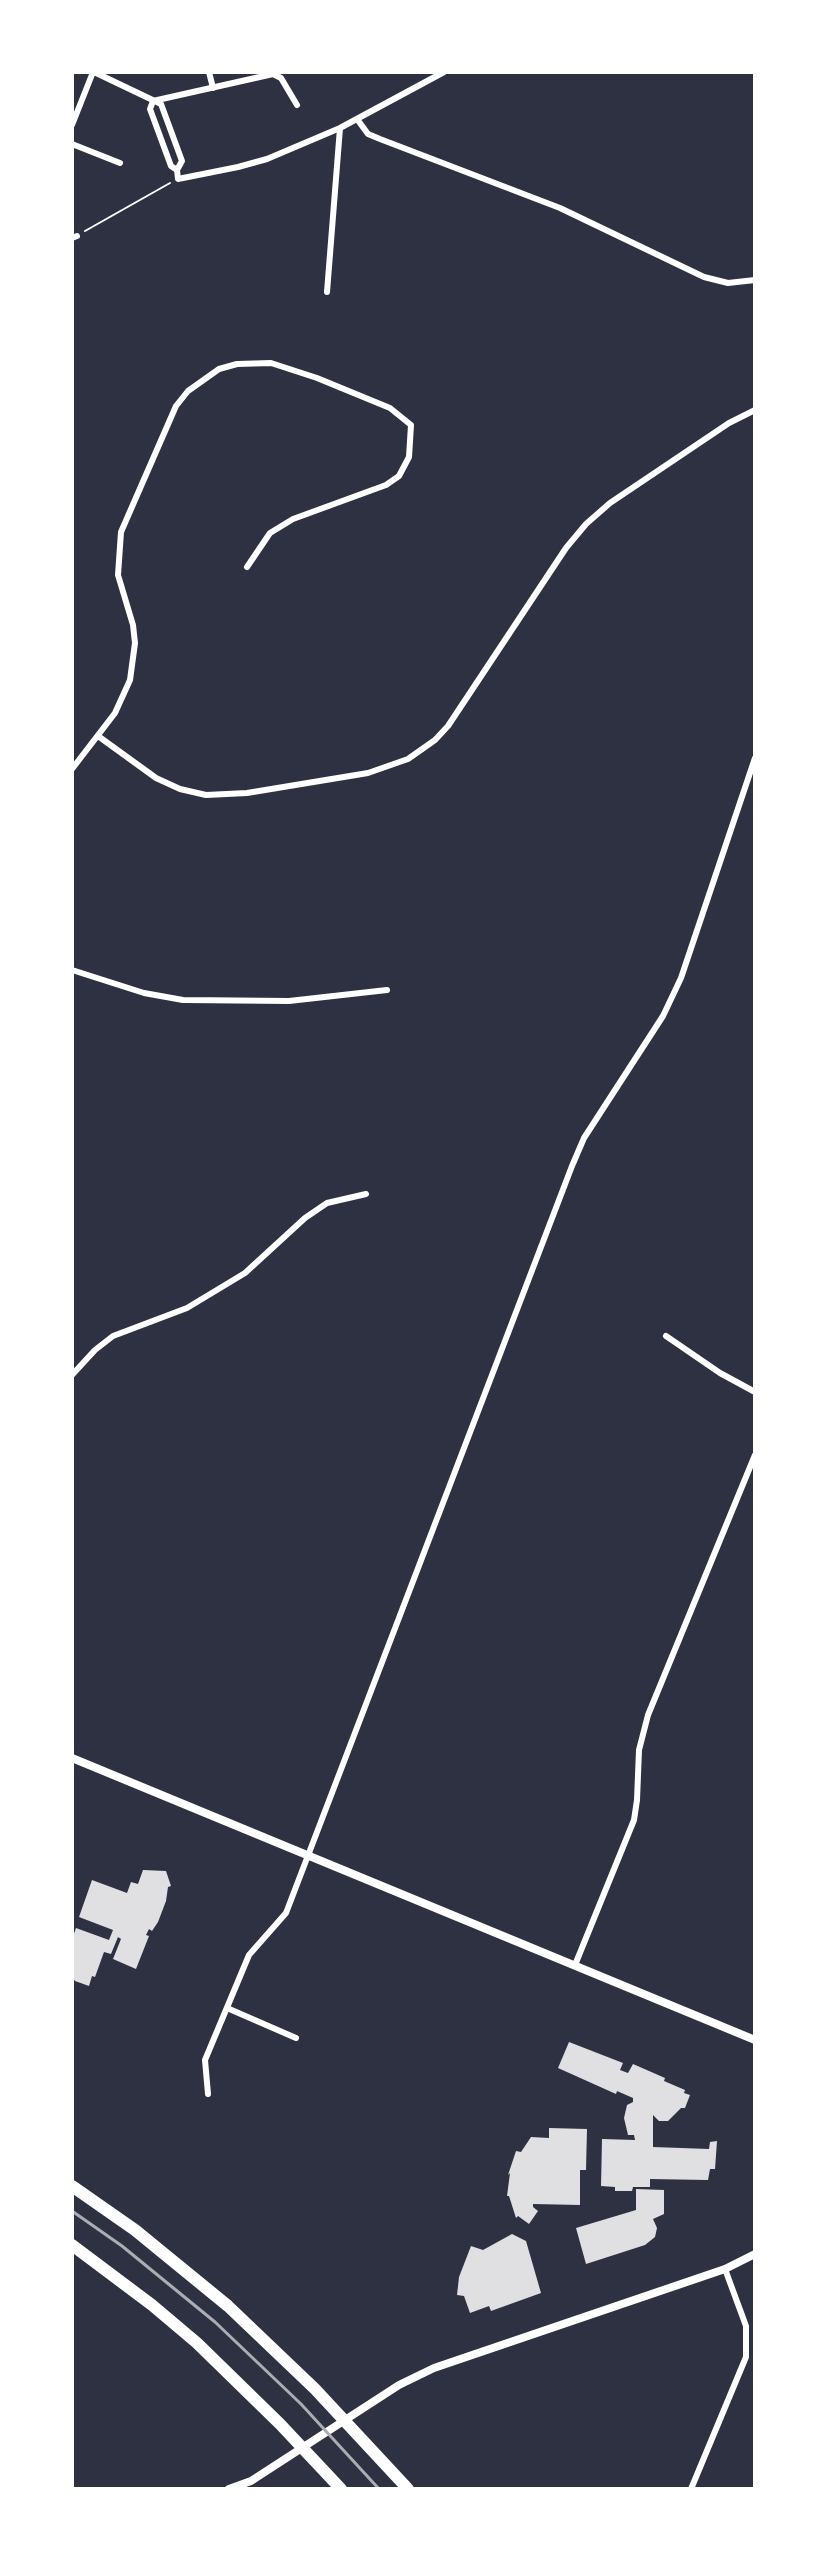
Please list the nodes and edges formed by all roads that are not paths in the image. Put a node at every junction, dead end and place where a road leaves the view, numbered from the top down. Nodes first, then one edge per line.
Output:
1 (94, 72) edge
2 (209, 72) edge
3 (444, 72) edge
4 (213, 88) junction
5 (153, 101) junction
6 (297, 105) dead end
7 (357, 119) junction
8 (72, 125) edge
9 (340, 128) junction
10 (72, 144) edge
11 (120, 163) dead end
12 (177, 170) junction
13 (755, 280) edge
14 (327, 292) dead end
15 (755, 410) edge
16 (247, 567) dead end
17 (98, 736) junction
18 (755, 758) edge
19 (72, 769) edge
20 (72, 970) edge
21 (387, 990) dead end
22 (366, 1194) dead end
23 (666, 1336) dead end
24 (72, 1375) edge
25 (755, 1392) edge
26 (755, 1455) edge
27 (72, 1758) edge
28 (309, 1855) junction
29 (575, 1965) junction
30 (227, 2008) junction
31 (296, 2038) dead end
32 (755, 2040) edge
33 (208, 2094) dead end
34 (72, 2186) edge
35 (72, 2245) edge
36 (755, 2254) edge
37 (725, 2269) junction
38 (232, 2488) edge
39 (341, 2489) edge
40 (408, 2489) edge
41 (691, 2489) edge

1 - 5 street
1 - 8 street
2 - 4 street
3 - 7 street
4 - 5 street
4 - 6 street
5 - 12 street
5 - 12 street
7 - 9 street
7 - 13 street
9 - 12 street
9 - 14 street
10 - 11 street
15 - 17 street
16 - 17 street
17 - 19 street
18 - 28 street
20 - 21 street
22 - 24 street
23 - 25 street
26 - 29 street
27 - 28 street
28 - 29 street
28 - 30 street
29 - 32 street
30 - 31 street
30 - 33 street
34 - 40 highway
35 - 39 highway
36 - 37 street
37 - 38 street
37 - 41 street

